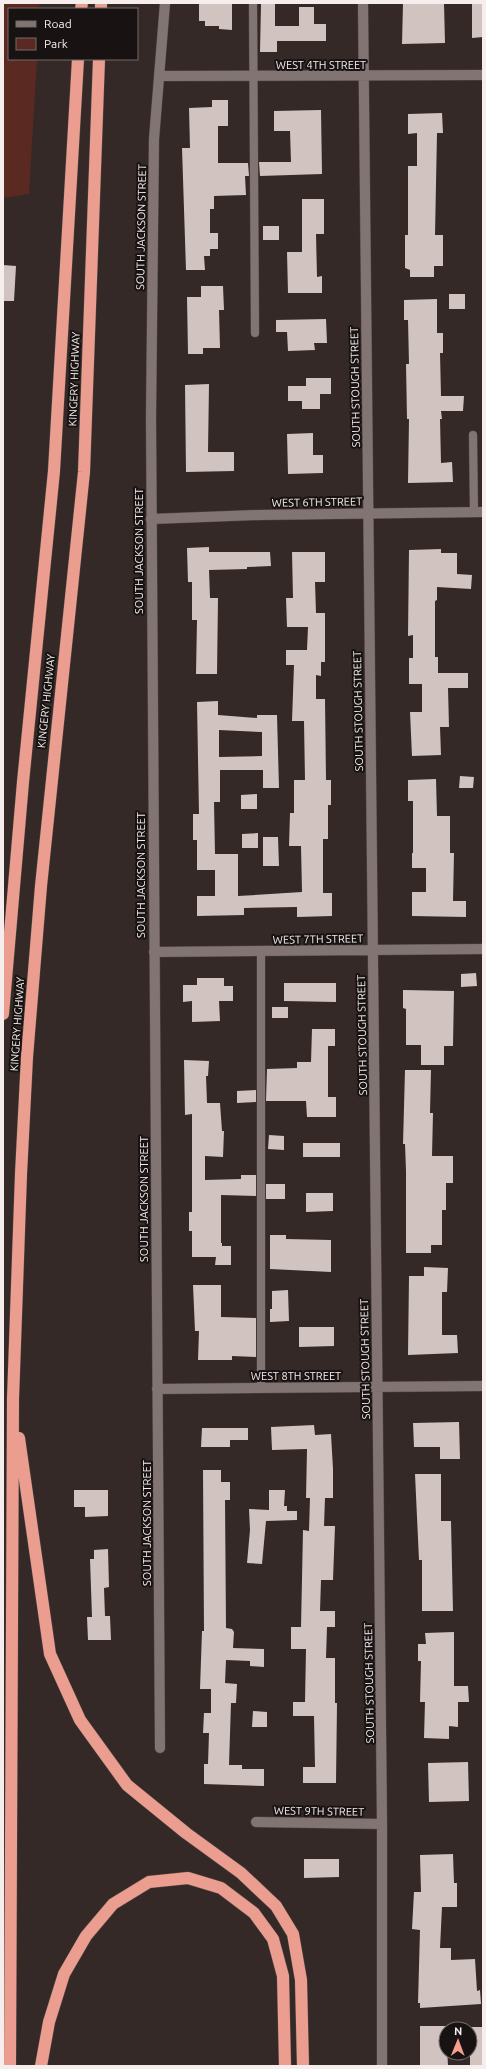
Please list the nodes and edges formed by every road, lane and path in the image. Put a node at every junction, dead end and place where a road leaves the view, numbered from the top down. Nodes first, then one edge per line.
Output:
1 (165, 3) edge
2 (253, 3) edge
3 (363, 3) edge
4 (78, 60) edge
5 (99, 60) edge
6 (483, 75) edge
7 (159, 76) junction
8 (364, 76) junction
9 (253, 77) junction
10 (255, 333) dead end
11 (473, 435) dead end
12 (478, 512) edge
13 (368, 513) junction
14 (151, 519) junction
15 (483, 949) edge
16 (373, 950) junction
17 (261, 951) junction
18 (154, 952) junction
19 (3, 1014) edge
20 (483, 1386) edge
21 (378, 1387) junction
22 (261, 1388) junction
23 (157, 1389) junction
24 (13, 1399) junction
25 (160, 1748) dead end
26 (256, 1822) dead end
27 (382, 1824) junction
28 (10, 2066) edge
29 (41, 2066) edge
30 (285, 2066) edge
31 (303, 2066) edge
32 (382, 2066) edge

1 - 7 street, SOUTH JACKSON STREET
2 - 9 lane
3 - 8 street, SOUTH STOUGH STREET
4 - 19 highway, KINGERY HIGHWAY
5 - 24 highway, KINGERY HIGHWAY
6 - 8 street, WEST 4TH STREET
7 - 9 street, WEST 4TH STREET
7 - 14 street, SOUTH JACKSON STREET
8 - 9 street, WEST 4TH STREET
8 - 13 street, SOUTH STOUGH STREET
9 - 10 lane
11 - 12 lane
12 - 13 street, WEST 6TH STREET
13 - 14 street, WEST 6TH STREET
13 - 16 street, SOUTH STOUGH STREET
14 - 18 street, SOUTH JACKSON STREET
15 - 16 street, WEST 7TH STREET
16 - 17 street, WEST 7TH STREET
16 - 21 street, SOUTH STOUGH STREET
17 - 18 street, WEST 7TH STREET
17 - 22 lane
18 - 23 street, SOUTH JACKSON STREET
20 - 21 street, WEST 8TH STREET
21 - 22 street, WEST 8TH STREET
21 - 27 street, SOUTH STOUGH STREET
22 - 23 street, WEST 8TH STREET
23 - 25 street, SOUTH JACKSON STREET
24 - 28 highway, KINGERY HIGHWAY
24 - 31 highway
26 - 27 street, WEST 9TH STREET
27 - 32 street, SOUTH STOUGH STREET
29 - 30 highway

